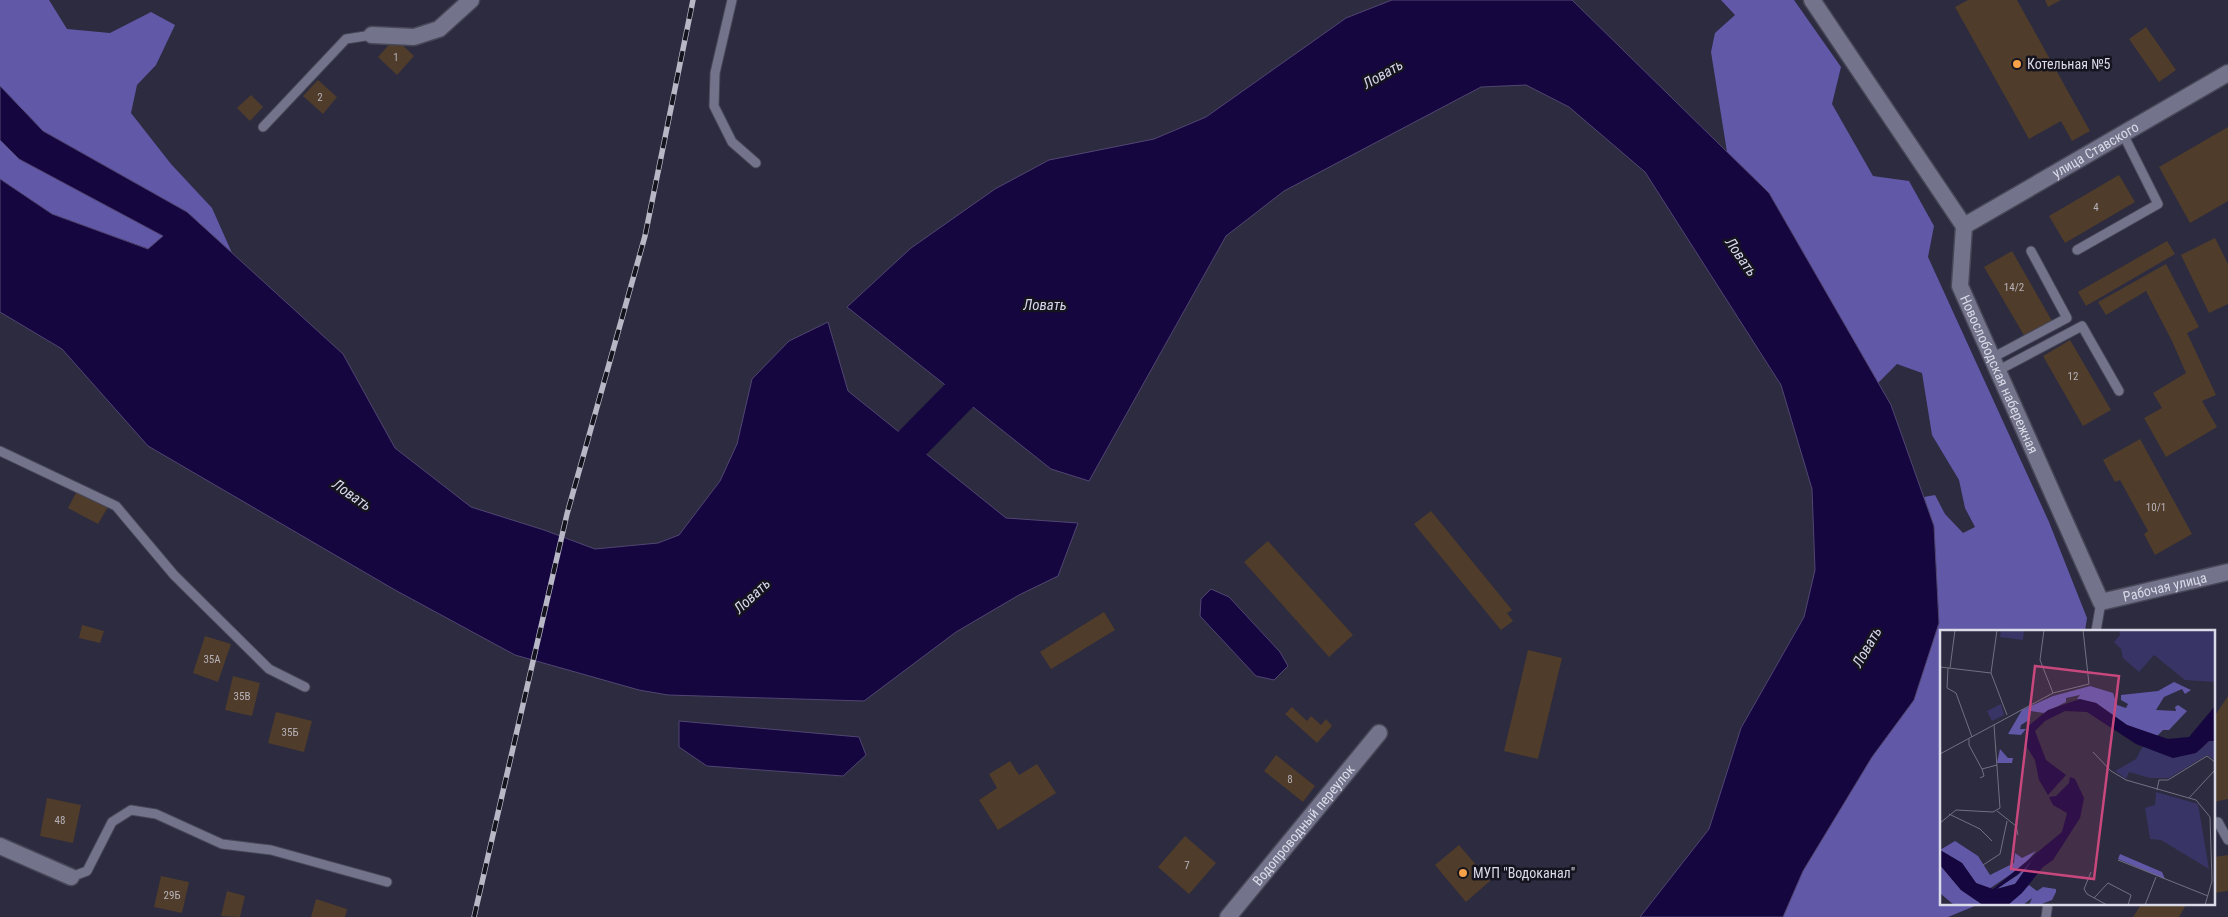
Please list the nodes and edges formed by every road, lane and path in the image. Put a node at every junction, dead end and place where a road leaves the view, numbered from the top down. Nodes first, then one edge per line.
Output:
1 (471, 0) edge
2 (732, 0) edge
3 (1812, 0) edge
4 (372, 35) joint
5 (2228, 73) edge
6 (263, 127) dead end
7 (2123, 134) junction
8 (756, 163) dead end
9 (1964, 226) junction
10 (2077, 250) dead end
11 (2031, 251) dead end
12 (1995, 364) junction
13 (2119, 391) dead end
14 (0, 451) edge
15 (2228, 572) edge
16 (2101, 602) junction
17 (2096, 630) edge
18 (305, 687) dead end
19 (1379, 733) dead end
20 (2216, 822) edge
21 (2228, 840) edge
22 (0, 846) edge
23 (71, 877) joint
24 (387, 882) dead end
25 (2048, 904) edge
26 (1228, 917) edge
27 (2046, 917) edge

1 - 4 street
2 - 8 lane
3 - 9 street
4 - 6 lane
5 - 7 street, улица Ставского
7 - 9 street, улица Ставского
7 - 10 lane
9 - 12 street, Новослободская набережная
11 - 12 lane
12 - 13 lane
12 - 16 street, Новослободская набережная
14 - 18 lane
15 - 16 street, Рабочая улица
16 - 17 lane
19 - 26 street, Водопроводный переулок
20 - 21 lane
22 - 23 street
23 - 24 lane
25 - 27 lane

